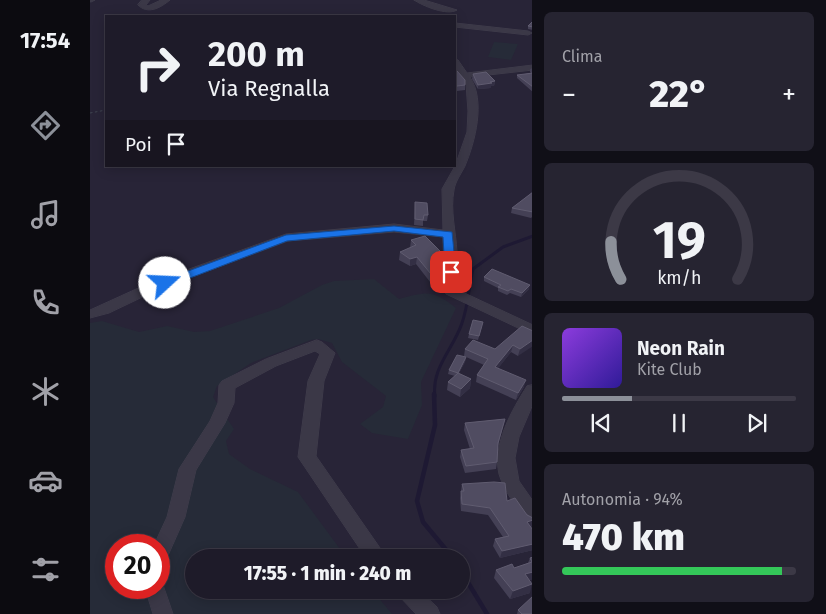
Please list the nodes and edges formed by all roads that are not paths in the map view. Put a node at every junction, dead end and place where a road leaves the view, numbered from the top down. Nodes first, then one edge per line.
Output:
1 (146, 0) edge
2 (166, 0) edge
3 (418, 0) edge
4 (457, 1) edge
5 (452, 13) edge
6 (456, 25) edge
7 (528, 33) dead end
8 (456, 64) edge
9 (532, 67) edge
10 (462, 75) junction
11 (448, 234) junction
12 (90, 314) edge
13 (532, 331) edge
14 (532, 390) edge
15 (532, 516) edge
16 (168, 534) edge
17 (371, 549) edge
18 (157, 599) edge
19 (415, 599) edge
20 (162, 614) edge
21 (430, 614) edge

1 - 2 street
3 - 5 street
4 - 5 street
6 - 7 street
8 - 10 street
9 - 10 street
10 - 11 street
11 - 12 street
11 - 13 street
14 - 15 street
16 - 17 street
18 - 20 street
19 - 21 street

